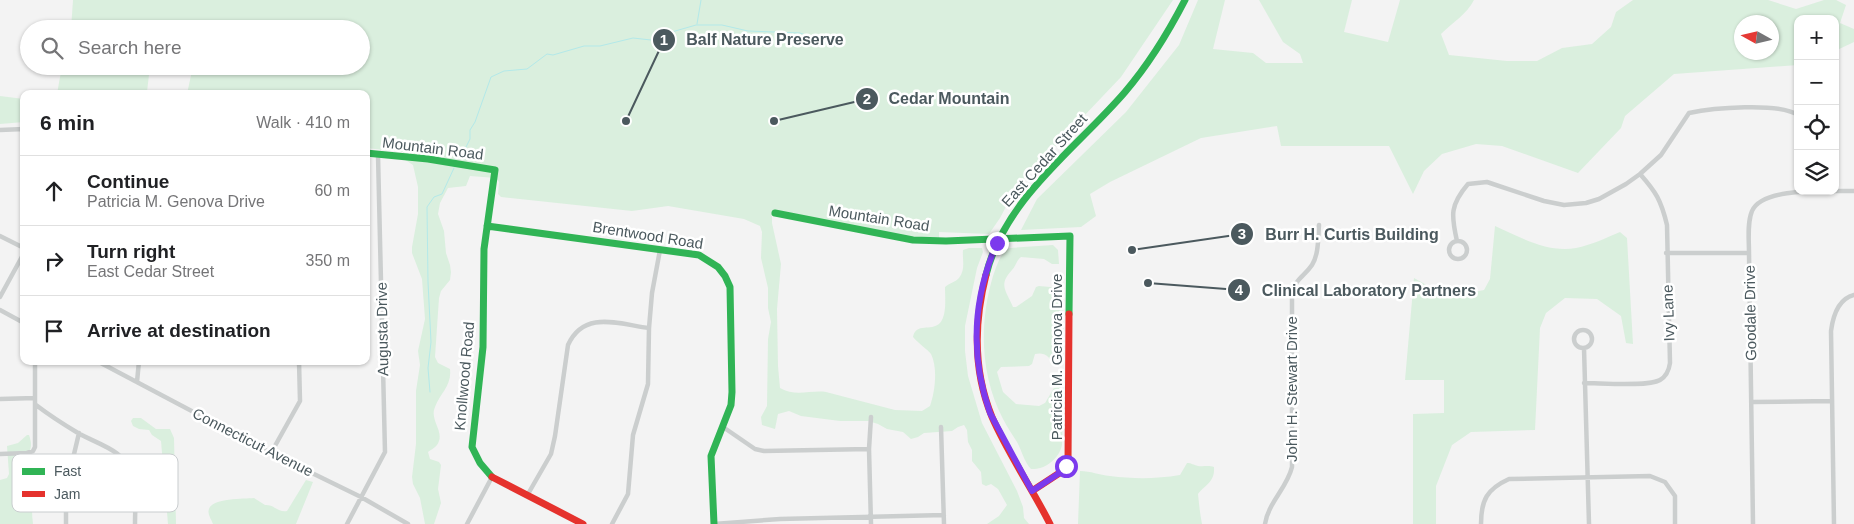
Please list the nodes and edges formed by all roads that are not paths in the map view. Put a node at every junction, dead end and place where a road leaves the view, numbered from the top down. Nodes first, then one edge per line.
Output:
1 (1184, 0) edge
2 (1794, 113) edge
3 (20, 129) edge
4 (0, 130) edge
5 (370, 154) edge
6 (378, 155) junction
7 (495, 170) joint
8 (1640, 174) junction
9 (1839, 192) edge
10 (1854, 192) edge
11 (1794, 193) edge
12 (775, 213) dead end
13 (1319, 225) dead end
14 (487, 226) junction
15 (0, 236) edge
16 (1070, 236) joint
17 (1457, 241) junction
18 (20, 246) edge
19 (660, 250) junction
20 (1666, 253) junction
21 (1749, 253) junction
22 (20, 260) edge
23 (1854, 295) edge
24 (0, 297) edge
25 (0, 310) edge
26 (20, 321) edge
27 (649, 328) junction
28 (1584, 348) junction
29 (35, 365) edge
30 (105, 365) edge
31 (139, 365) edge
32 (299, 365) edge
33 (137, 382) junction
34 (1584, 383) junction
35 (35, 398) junction
36 (0, 399) edge
37 (1832, 401) junction
38 (1752, 402) junction
39 (36, 404) junction
40 (871, 418) dead end
41 (723, 427) junction
42 (941, 427) dead end
43 (79, 433) junction
44 (869, 449) junction
45 (271, 453) junction
46 (0, 454) edge
47 (74, 454) edge
48 (117, 454) edge
49 (1587, 476) junction
50 (492, 477) junction
51 (1032, 491) junction
52 (528, 494) junction
53 (361, 497) junction
54 (944, 515) junction
55 (871, 517) junction
56 (347, 524) edge
57 (408, 524) edge
58 (467, 524) edge
59 (583, 524) edge
60 (612, 524) edge
61 (714, 524) edge
62 (871, 524) edge
63 (944, 524) edge
64 (1050, 524) edge
65 (1265, 524) edge
66 (1482, 524) edge
67 (1589, 524) edge
68 (1675, 524) edge
69 (1754, 524) edge
70 (1834, 524) edge

1 - 51 street, East Cedar Street
2 - 8 street
3 - 4 street
5 - 6 street, Mountain Road
6 - 7 street, Mountain Road
6 - 53 street, Augusta Drive
7 - 14 street, Knollwood Road
8 - 17 street
8 - 20 street, Ivy Lane
9 - 10 street, Goodale Drive
11 - 21 street, Goodale Drive
12 - 16 street, Mountain Road
13 - 65 street, John H. Stewart Drive
14 - 19 street, Brentwood Road
14 - 50 street, Knollwood Road
15 - 18 street
16 - 51 street, Patricia M. Genova Drive
17 - 17 street
19 - 27 street
19 - 41 street, Brentwood Road
20 - 21 street
20 - 34 street, Ivy Lane
21 - 38 street, Goodale Drive
22 - 24 street
23 - 37 street
25 - 26 street
27 - 52 street
27 - 60 street
28 - 28 street
28 - 34 street
29 - 35 street
30 - 33 street, Connecticut Avenue
31 - 33 street
32 - 45 street
33 - 45 street, Connecticut Avenue
34 - 49 street
35 - 36 street
35 - 39 street
37 - 38 street
37 - 70 street
38 - 69 street, Goodale Drive
39 - 43 street
39 - 46 street
40 - 44 street
41 - 44 street
41 - 61 street, Brentwood Road
42 - 54 street
43 - 47 street
43 - 48 street
44 - 55 street
45 - 53 street, Connecticut Avenue
49 - 66 street
49 - 67 street
49 - 68 street
50 - 52 street, Knollwood Road
50 - 58 street
51 - 64 street, East Cedar Street
52 - 59 street, Knollwood Road
53 - 56 street, Augusta Drive
53 - 57 street, Connecticut Avenue
54 - 55 street
54 - 63 street
55 - 61 street
55 - 62 street

